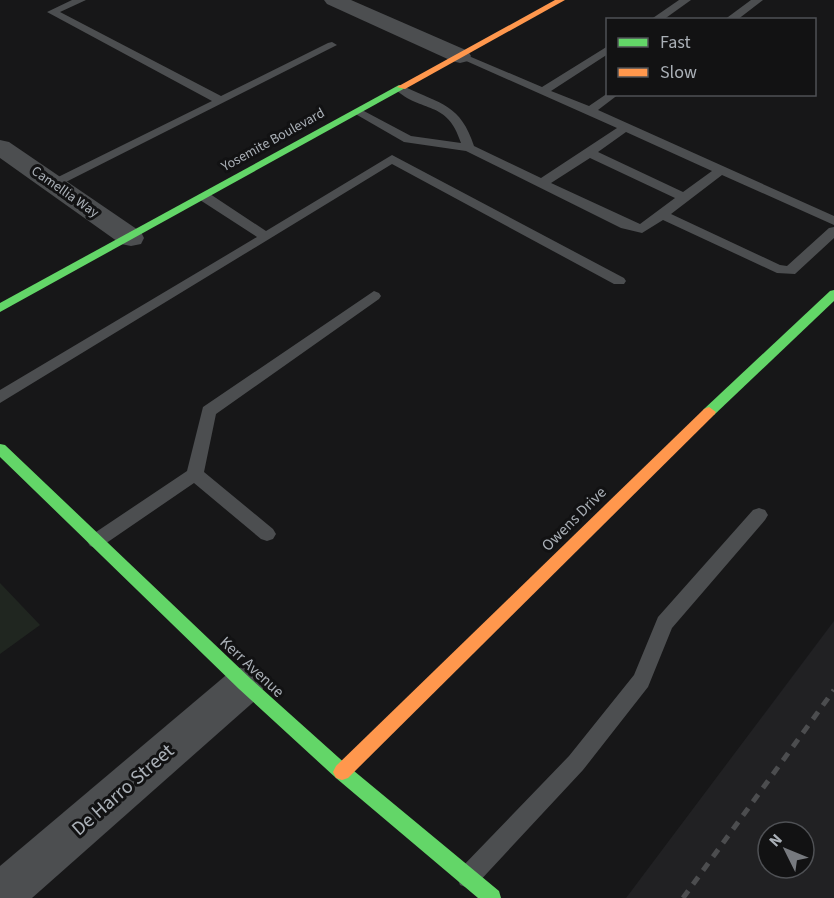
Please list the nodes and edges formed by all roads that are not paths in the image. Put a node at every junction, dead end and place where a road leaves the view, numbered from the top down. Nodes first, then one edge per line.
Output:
1 (81, 0) edge
2 (334, 0) edge
3 (561, 0) edge
4 (686, 0) edge
5 (758, 0) edge
6 (658, 18) edge
7 (732, 18) edge
8 (333, 45) dead end
9 (606, 50) edge
10 (460, 56) junction
11 (401, 88) junction
12 (543, 91) junction
13 (612, 96) edge
14 (221, 101) junction
15 (590, 111) junction
16 (358, 112) junction
17 (624, 128) junction
18 (0, 147) edge
19 (469, 148) junction
20 (589, 153) junction
21 (721, 170) junction
22 (542, 183) junction
23 (54, 184) junction
24 (205, 197) junction
25 (684, 197) junction
26 (663, 214) junction
27 (834, 221) edge
28 (834, 231) edge
29 (131, 237) junction
30 (266, 237) junction
31 (619, 281) dead end
32 (834, 294) edge
33 (374, 296) dead end
34 (0, 308) edge
35 (0, 397) edge
36 (0, 449) edge
37 (195, 474) junction
38 (759, 515) dead end
39 (267, 534) dead end
40 (96, 541) junction
41 (245, 684) junction
42 (342, 772) junction
43 (468, 877) junction
44 (0, 896) edge
45 (492, 898) edge

1 - 14 lane
2 - 10 street
3 - 10 street, Yosemite Boulevard
4 - 6 lane
5 - 7 lane
8 - 14 lane
9 - 12 lane
10 - 11 street, Yosemite Boulevard
10 - 12 lane
11 - 16 street, Yosemite Boulevard
11 - 19 lane
12 - 15 lane
13 - 15 lane
14 - 23 lane
15 - 17 lane
16 - 19 lane
16 - 24 street, Yosemite Boulevard
17 - 20 lane
17 - 21 lane
18 - 23 street, Camellia Way
19 - 22 lane
20 - 22 lane
20 - 25 lane
21 - 25 lane
21 - 27 lane
22 - 26 lane
23 - 29 street, Camellia Way
24 - 29 street, Yosemite Boulevard
24 - 30 lane
25 - 26 lane
26 - 28 lane
29 - 34 street, Yosemite Boulevard
30 - 31 lane
30 - 35 lane
32 - 42 street, Owens Drive
33 - 37 lane
36 - 40 street, Kerr Avenue
37 - 39 lane
37 - 40 lane
38 - 43 lane
40 - 41 street, Kerr Avenue
41 - 42 street, Kerr Avenue
41 - 44 street, De Harro Street
42 - 43 street, Kerr Avenue
43 - 45 street, Kerr Avenue

